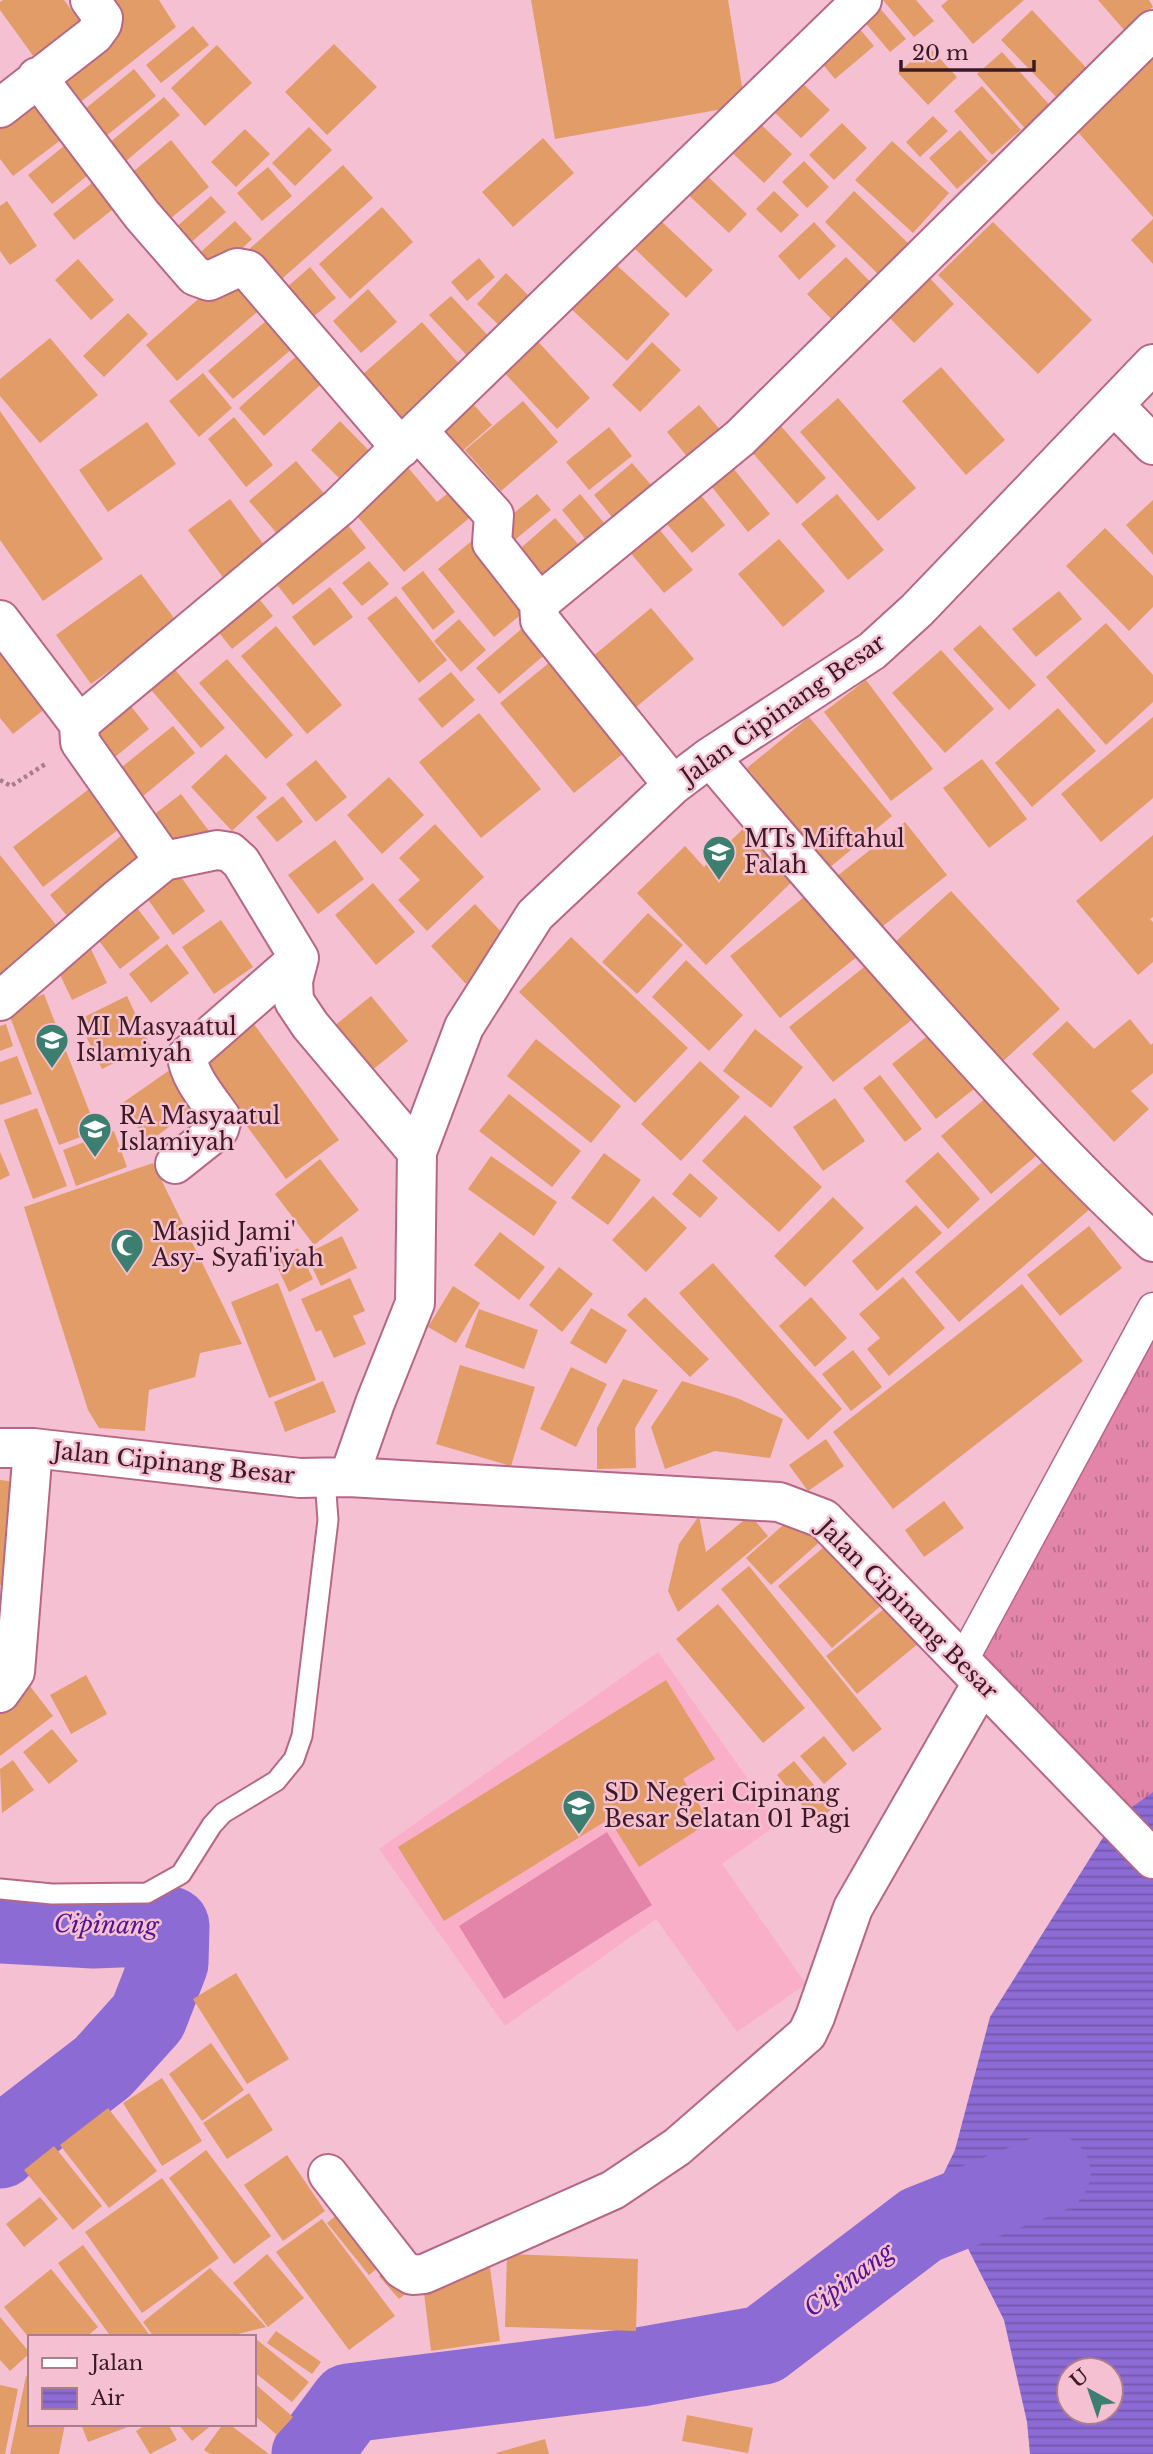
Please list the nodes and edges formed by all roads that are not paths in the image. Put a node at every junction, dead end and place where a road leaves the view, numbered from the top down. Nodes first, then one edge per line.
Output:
1 (90, 0) edge
2 (862, 0) edge
3 (1153, 30) edge
4 (37, 78) junction
5 (0, 107) edge
6 (1153, 364) edge
7 (1114, 405) junction
8 (409, 440) junction
9 (1153, 445) edge
10 (539, 603) junction
11 (0, 620) edge
12 (79, 733) junction
13 (710, 757) junction
14 (673, 785) junction
15 (164, 861) junction
16 (299, 958) junction
17 (0, 1001) edge
18 (417, 1152) junction
19 (175, 1164) dead end
20 (1153, 1242) edge
21 (1153, 1308) edge
22 (17, 1448) edge
23 (337, 1478) junction
24 (972, 1671) junction
25 (0, 1693) edge
26 (1153, 1859) edge
27 (0, 1889) edge
28 (328, 2174) dead end

1 - 4 street
2 - 8 street
3 - 10 street
4 - 5 street
4 - 8 street
6 - 7 street, Jalan Cipinang Besar
7 - 9 street
7 - 13 street, Jalan Cipinang Besar
8 - 10 street
8 - 12 street
10 - 14 street
11 - 12 street
12 - 15 street
13 - 14 street, Jalan Cipinang Besar
13 - 20 street
14 - 18 street, Jalan Cipinang Besar
15 - 16 street
15 - 17 street
16 - 18 street
16 - 19 street
18 - 23 street, Jalan Cipinang Besar
21 - 24 street
22 - 23 street, Jalan Cipinang Besar
22 - 25 street
23 - 24 street, Jalan Cipinang Besar
23 - 27 lane
24 - 26 street, Jalan Cipinang Besar
24 - 28 street

